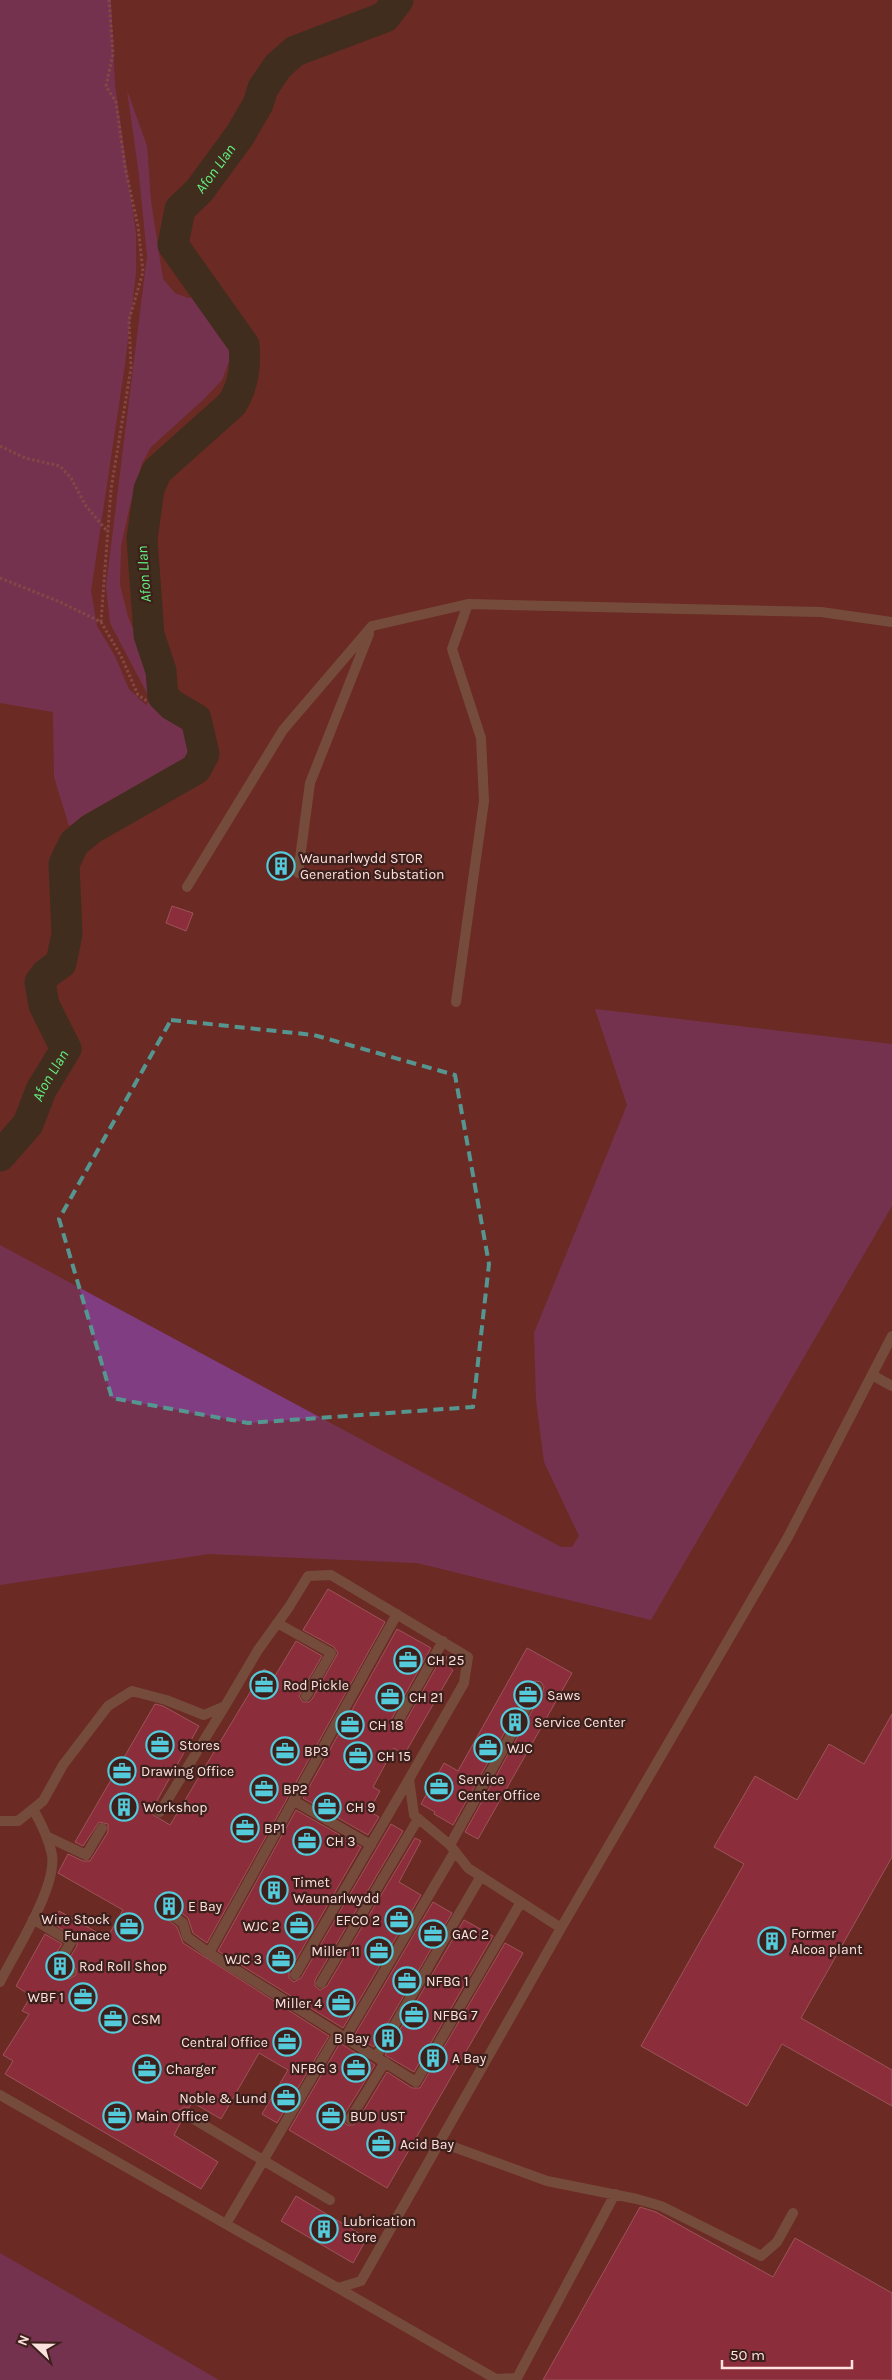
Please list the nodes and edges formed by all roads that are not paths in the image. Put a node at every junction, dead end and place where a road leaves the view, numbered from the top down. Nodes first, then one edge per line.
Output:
1 (468, 604) junction
2 (892, 622) edge
3 (372, 626) junction
4 (298, 874) dead end
5 (187, 887) dead end
6 (456, 1002) dead end
7 (892, 1336) edge
8 (872, 1375) junction
9 (892, 1386) edge
10 (397, 1614) junction
11 (277, 1623) junction
12 (443, 1641) junction
13 (538, 1688) dead end
14 (306, 1696) dead end
15 (226, 1706) junction
16 (398, 1723) dead end
17 (409, 1779) junction
18 (294, 1801) junction
19 (32, 1809) junction
20 (160, 1812) dead end
21 (418, 1819) junction
22 (0, 1821) edge
23 (102, 1828) dead end
24 (46, 1836) junction
25 (370, 1845) junction
26 (453, 1848) junction
27 (481, 1876) junction
28 (521, 1902) junction
29 (171, 1914) dead end
30 (33, 1919) junction
31 (561, 1928) junction
32 (209, 1953) junction
33 (70, 1972) dead end
34 (295, 1975) dead end
35 (0, 1982) edge
36 (321, 1983) dead end
37 (342, 2035) junction
38 (380, 2059) junction
39 (0, 2095) edge
40 (185, 2114) dead end
41 (350, 2119) dead end
42 (440, 2142) junction
43 (263, 2160) junction
44 (615, 2194) junction
45 (330, 2200) dead end
46 (793, 2213) dead end
47 (226, 2224) junction
48 (338, 2288) junction
49 (517, 2379) edge

1 - 2 lane
1 - 3 lane
1 - 6 lane
3 - 4 lane
3 - 5 lane
7 - 8 lane
8 - 9 lane
8 - 31 lane
10 - 11 lane
10 - 12 lane
10 - 18 lane
11 - 14 lane
11 - 15 lane
12 - 16 lane
12 - 17 lane
13 - 26 lane
15 - 19 lane
15 - 20 lane
17 - 21 lane
17 - 25 lane
18 - 25 lane
18 - 32 lane
19 - 22 lane
19 - 24 lane
21 - 26 lane
21 - 36 lane
23 - 24 lane
24 - 30 lane
25 - 34 lane
26 - 27 lane
26 - 37 lane
27 - 28 lane
27 - 38 lane
28 - 31 lane
28 - 38 lane
29 - 32 lane
30 - 33 lane
30 - 35 lane
31 - 42 lane
32 - 37 lane
37 - 38 lane
37 - 43 lane
38 - 41 lane
39 - 47 lane
40 - 43 lane
42 - 44 lane
42 - 48 lane
43 - 45 lane
43 - 47 lane
44 - 46 lane
44 - 49 lane
47 - 48 lane
48 - 49 lane

